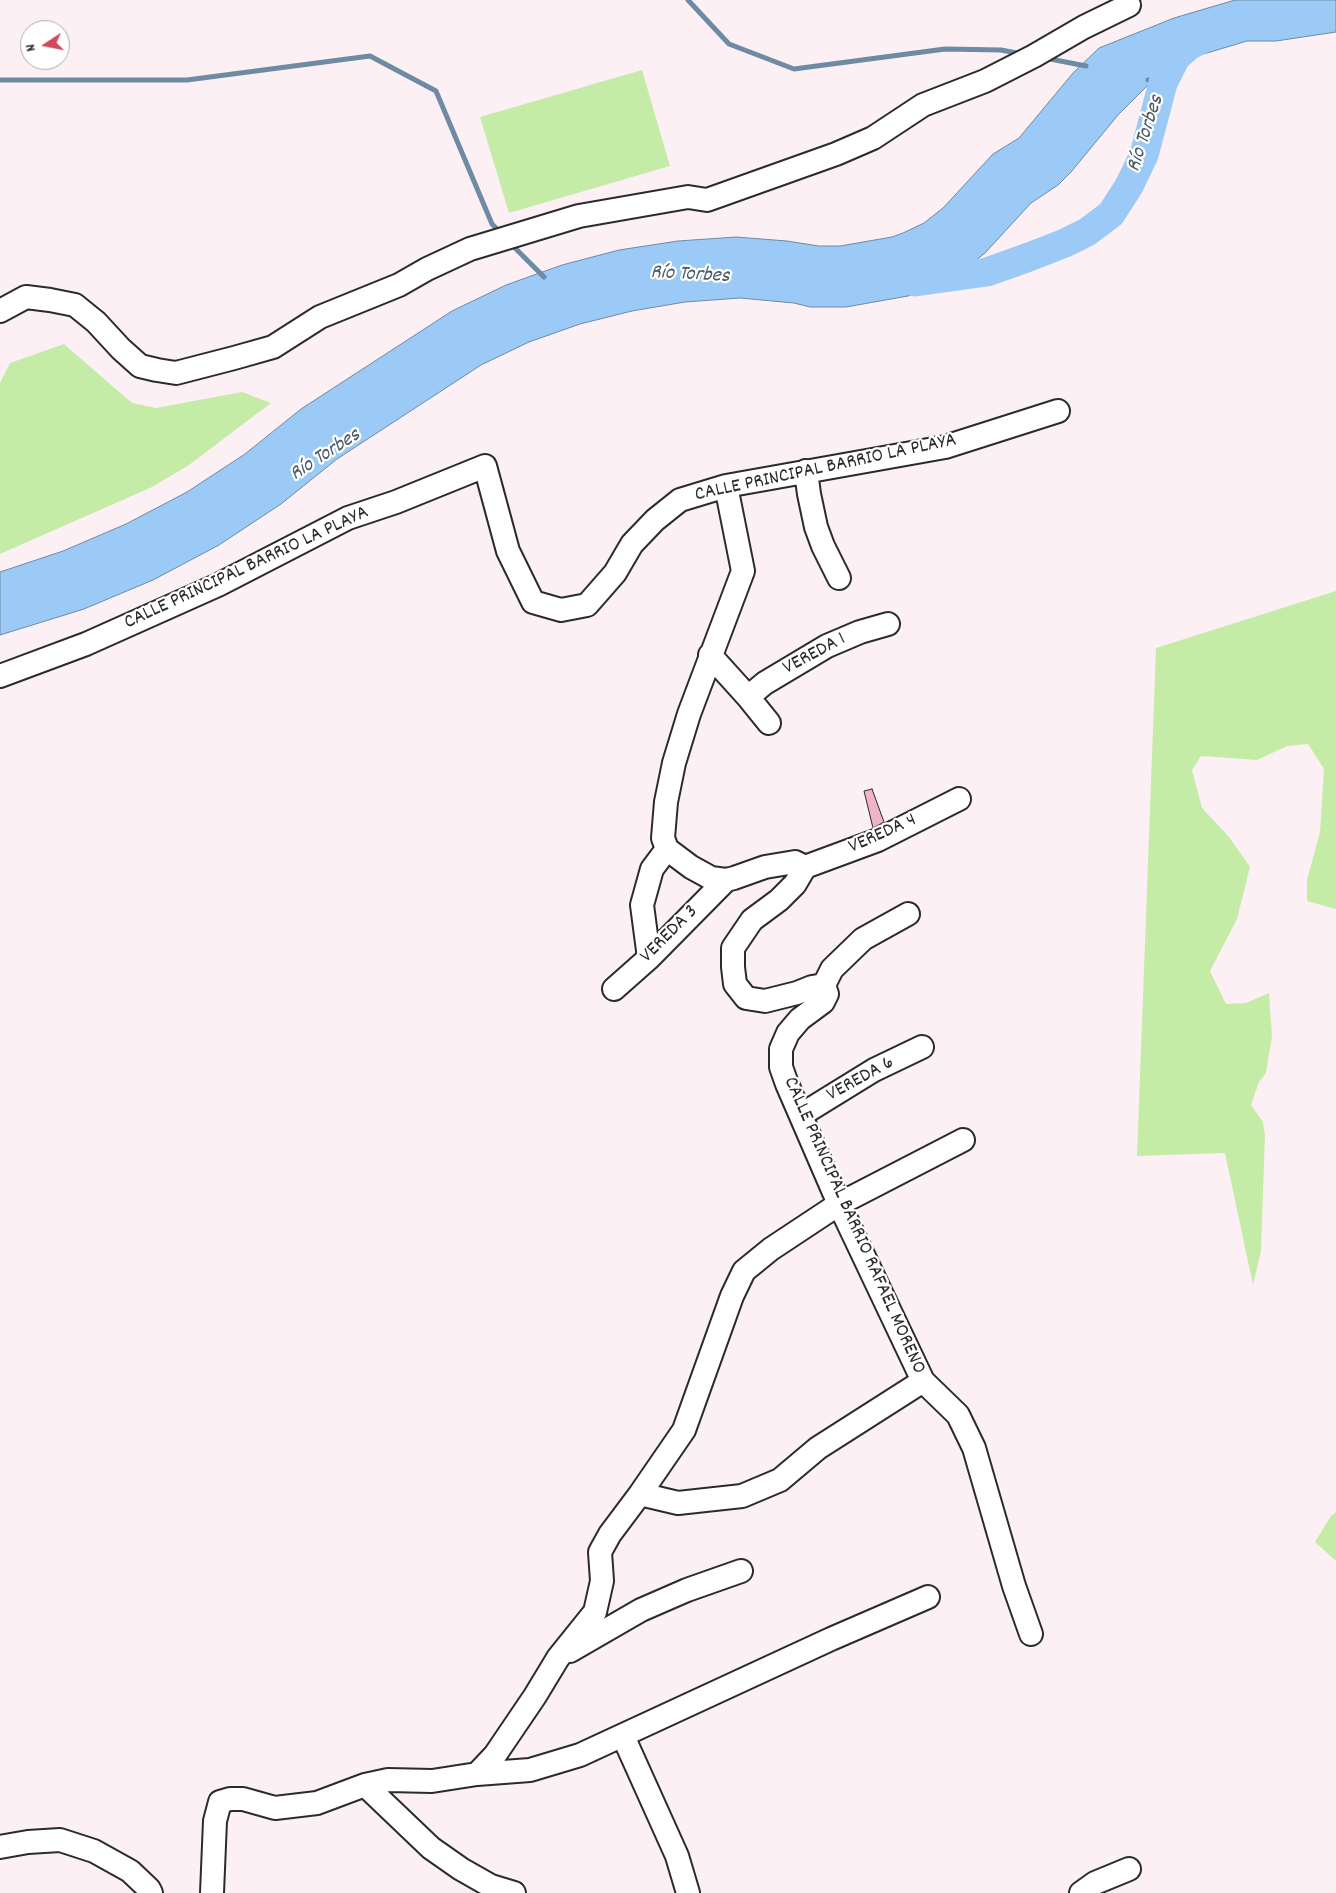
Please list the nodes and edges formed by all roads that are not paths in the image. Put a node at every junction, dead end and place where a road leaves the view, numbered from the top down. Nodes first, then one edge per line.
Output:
1 (1129, 5) dead end
2 (0, 311) edge
3 (1058, 411) dead end
4 (806, 472) junction
5 (726, 486) junction
6 (839, 578) dead end
7 (888, 624) dead end
8 (710, 655) junction
9 (0, 676) edge
10 (748, 697) junction
11 (769, 723) dead end
12 (959, 799) dead end
13 (667, 849) junction
14 (805, 867) junction
15 (726, 880) junction
16 (908, 914) dead end
17 (649, 958) junction
18 (824, 985) junction
19 (614, 989) dead end
20 (922, 1047) dead end
21 (801, 1115) junction
22 (964, 1140) dead end
23 (839, 1204) junction
24 (923, 1381) junction
25 (640, 1494) junction
26 (740, 1571) dead end
27 (928, 1597) dead end
28 (1031, 1634) dead end
29 (558, 1658) junction
30 (622, 1736) junction
31 (478, 1774) junction
32 (365, 1785) junction
33 (0, 1847) edge
34 (1129, 1869) dead end
35 (151, 1893) edge
36 (212, 1893) edge
37 (514, 1893) edge
38 (688, 1893) edge
39 (1081, 1893) edge

1 - 2 street
3 - 4 street, CALLE PRINCIPAL BARRIO LA PLAYA
4 - 5 street, CALLE PRINCIPAL BARRIO LA PLAYA
4 - 6 street
5 - 8 street
5 - 9 street, CALLE PRINCIPAL BARRIO LA PLAYA
7 - 10 street, VEREDA 1
8 - 10 street
8 - 13 street
10 - 11 street
12 - 14 street, VEREDA 4
13 - 15 street
13 - 17 street
14 - 15 street
14 - 18 street
15 - 17 street, VEREDA 3
16 - 18 street
17 - 19 street, VEREDA 3
18 - 21 street, CALLE PRINCIPAL BARRIO RAFAEL MORENO
20 - 21 street, VEREDA 6
21 - 23 street, CALLE PRINCIPAL BARRIO RAFAEL MORENO
22 - 23 street
23 - 24 street, CALLE PRINCIPAL BARRIO RAFAEL MORENO
23 - 25 street
24 - 25 street
24 - 28 street, CALLE PRINCIPAL BARRIO RAFAEL MORENO
25 - 29 street
26 - 29 street
27 - 30 street
29 - 31 street
30 - 31 street
30 - 38 street
31 - 32 street
32 - 36 street
32 - 37 street
33 - 35 street
34 - 39 street

